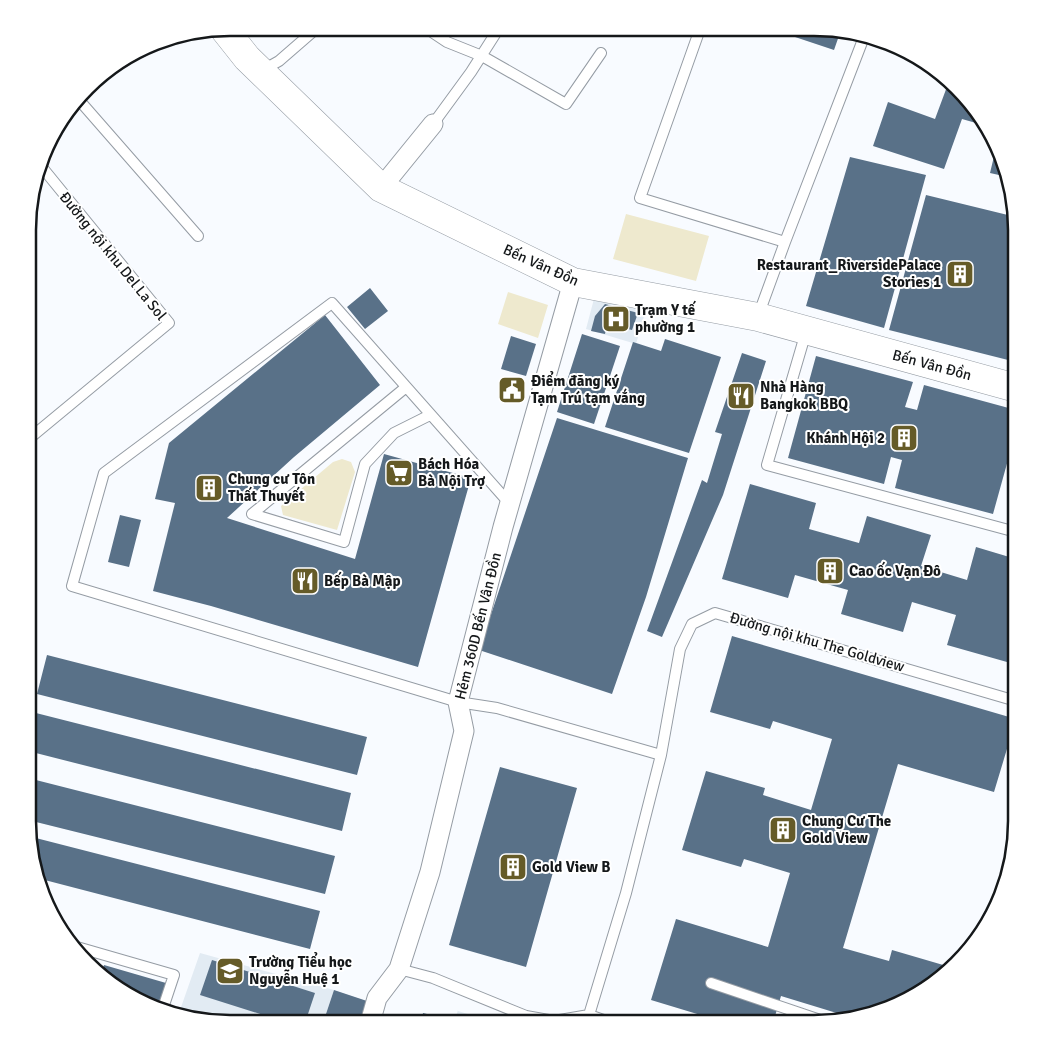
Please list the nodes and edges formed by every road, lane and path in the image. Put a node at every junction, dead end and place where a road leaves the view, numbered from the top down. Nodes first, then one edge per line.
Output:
1 (230, 36) edge
2 (308, 36) edge
3 (437, 36) edge
4 (494, 36) edge
5 (698, 36) edge
6 (862, 43) edge
7 (601, 54) dead end
8 (482, 56) junction
9 (261, 72) junction
10 (82, 104) edge
11 (433, 124) joint
12 (46, 172) edge
13 (381, 188) junction
14 (198, 236) dead end
15 (784, 242) junction
16 (573, 282) junction
17 (758, 317) junction
18 (806, 330) junction
19 (1008, 386) edge
20 (405, 388) junction
21 (430, 415) junction
22 (36, 433) edge
23 (510, 504) junction
24 (1008, 530) edge
25 (1008, 698) edge
26 (458, 702) junction
27 (661, 755) junction
28 (84, 949) edge
29 (399, 969) junction
30 (711, 983) dead end
31 (165, 1003) edge
32 (799, 1013) joint
33 (372, 1015) edge
34 (524, 1015) edge
35 (589, 1015) edge
36 (805, 1015) edge

1 - 9 main road, Bến Vân Đồn
2 - 9 lane
3 - 8 lane
4 - 8 lane
5 - 15 lane
6 - 15 lane
7 - 8 lane
8 - 11 lane
9 - 13 main road, Bến Vân Đồn
10 - 14 lane
11 - 13 street
12 - 22 lane, Đường nội khu Del La Sol
13 - 16 main road, Bến Vân Đồn
15 - 17 lane
16 - 17 main road, Bến Vân Đồn
16 - 23 street, Hẻm 360D Bến Vân Đồn
17 - 18 main road, Bến Vân Đồn
18 - 19 main road, Bến Vân Đồn
18 - 24 lane
20 - 21 lane
20 - 21 lane
20 - 26 lane
21 - 23 lane
23 - 26 street, Hẻm 360D Bến Vân Đồn
25 - 27 lane, Đường nội khu The Goldview
26 - 27 lane
26 - 29 street, Hẻm 360D Bến Vân Đồn
27 - 35 lane, Đường nội khu The Goldview
28 - 31 lane
29 - 33 street, Hẻm 360D Bến Vân Đồn
29 - 34 lane
30 - 32 lane
32 - 36 lane

